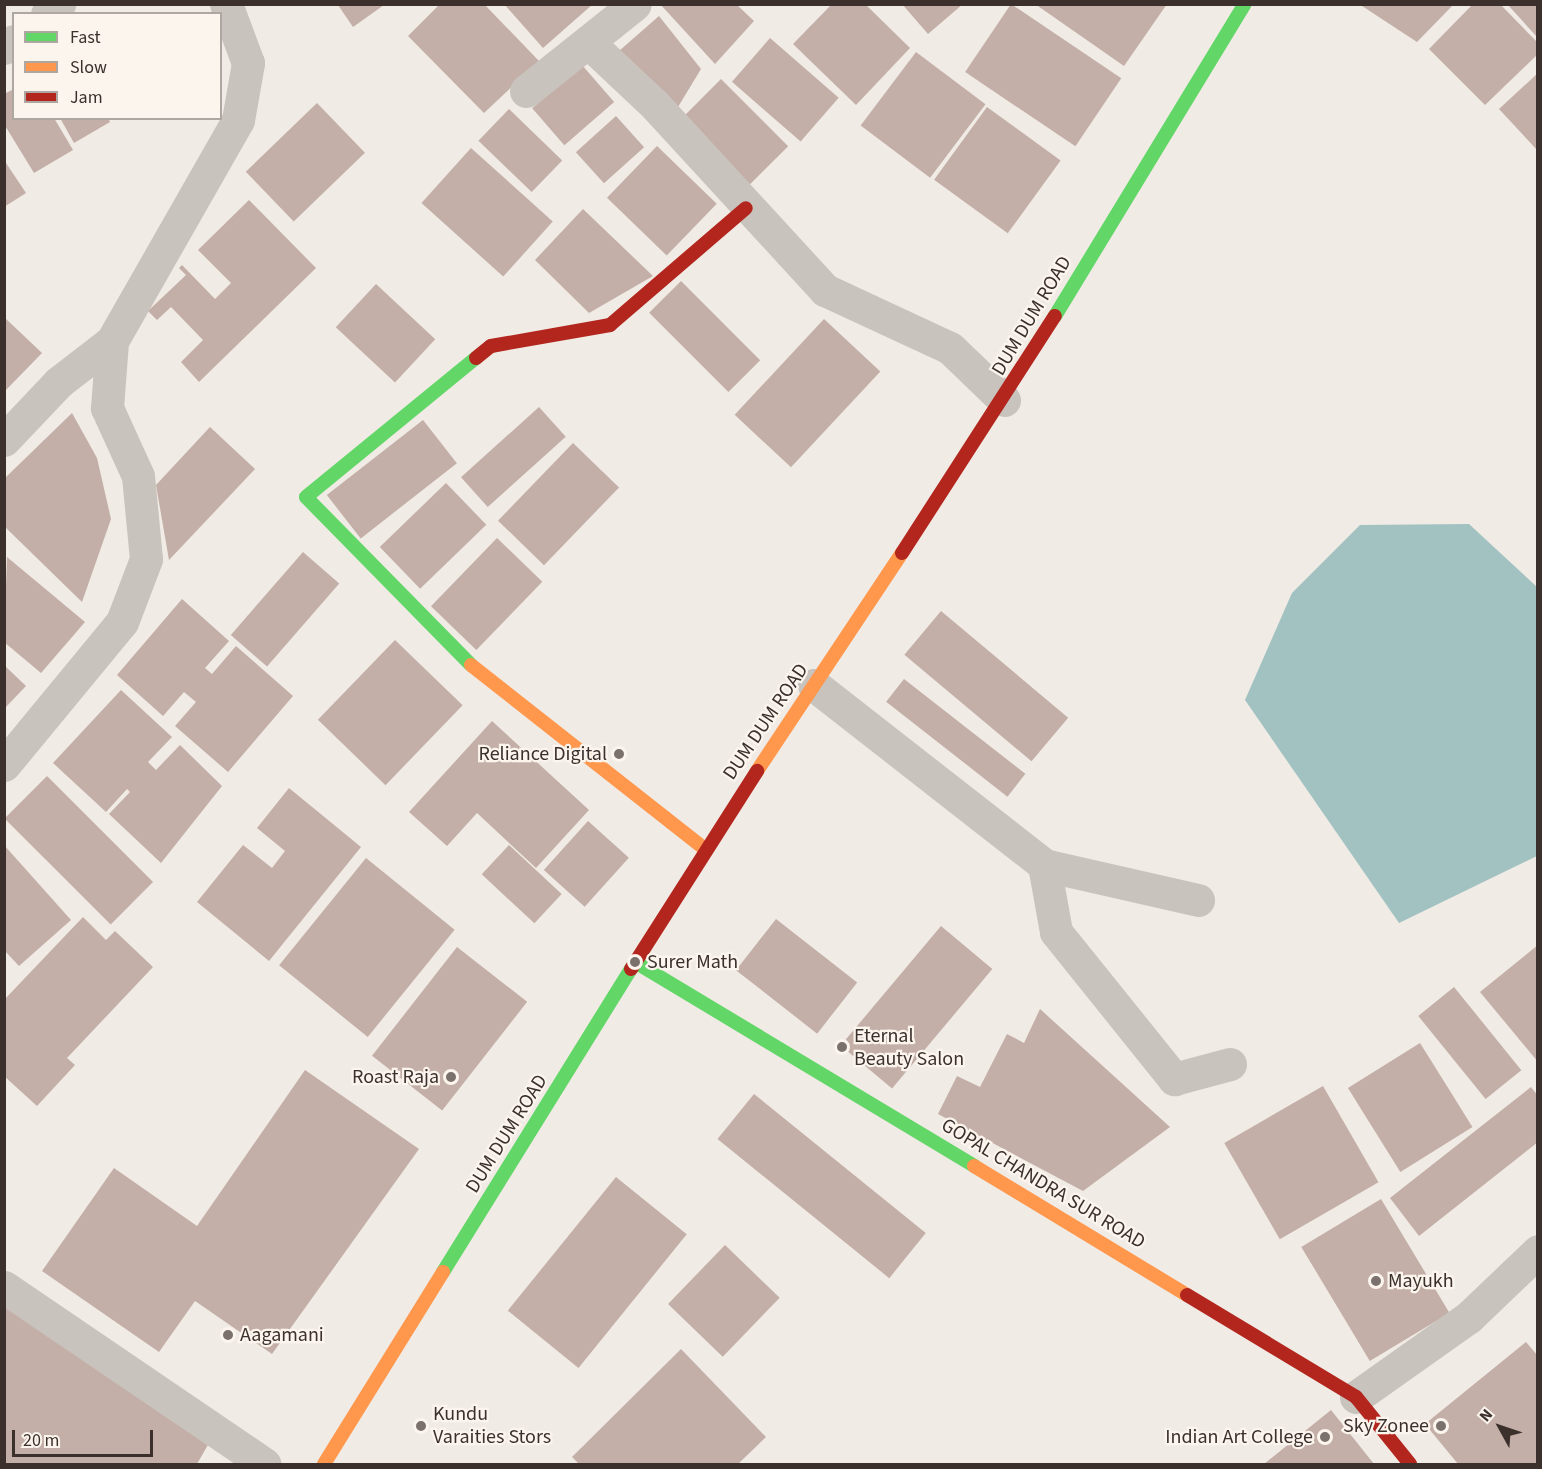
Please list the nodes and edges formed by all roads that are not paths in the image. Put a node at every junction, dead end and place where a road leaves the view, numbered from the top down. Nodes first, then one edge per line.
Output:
1 (226, 4) edge
2 (635, 4) edge
3 (1239, 7) edge
4 (589, 43) junction
5 (526, 91) dead end
6 (746, 208) junction
7 (112, 341) junction
8 (1004, 400) junction
9 (4, 440) edge
10 (814, 685) junction
11 (4, 765) edge
12 (705, 849) junction
13 (1044, 865) junction
14 (1198, 900) dead end
15 (635, 962) junction
16 (1230, 1064) dead end
17 (1538, 1251) edge
18 (4, 1287) edge
19 (1356, 1397) junction
20 (264, 1464) edge
21 (324, 1464) edge
22 (1410, 1464) edge

1 - 7 street
2 - 4 street
3 - 8 street, DUM DUM ROAD
4 - 5 street
4 - 6 street
6 - 8 street
6 - 12 street
7 - 9 street
7 - 11 street
8 - 10 street, DUM DUM ROAD
10 - 12 street, DUM DUM ROAD
10 - 13 street
12 - 15 street, DUM DUM ROAD
13 - 14 street
13 - 16 street
15 - 19 street, GOPAL CHANDRA SUR ROAD
15 - 21 street, DUM DUM ROAD
17 - 19 street
18 - 20 street
19 - 22 street, GOPAL CHANDRA SUR ROAD

